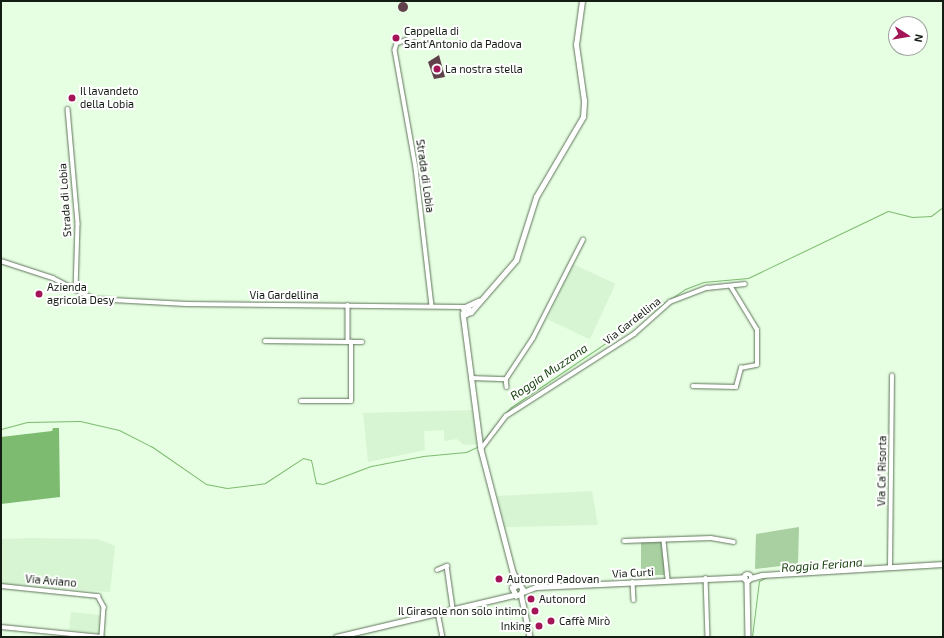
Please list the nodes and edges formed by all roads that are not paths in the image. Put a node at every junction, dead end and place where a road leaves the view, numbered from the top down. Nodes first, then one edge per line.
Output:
1 (582, 1) edge
2 (415, 37) dead end
3 (68, 109) dead end
4 (583, 240) dead end
5 (1, 261) edge
6 (745, 284) dead end
7 (731, 287) junction
8 (76, 290) junction
9 (483, 299) junction
10 (348, 305) junction
11 (432, 306) junction
12 (464, 310) junction
13 (470, 313) junction
14 (466, 328) junction
15 (265, 341) dead end
16 (349, 342) junction
17 (362, 342) dead end
18 (892, 376) dead end
19 (471, 378) junction
20 (506, 378) junction
21 (693, 386) dead end
22 (506, 387) dead end
23 (301, 401) dead end
24 (480, 447) junction
25 (624, 541) dead end
26 (664, 541) junction
27 (734, 542) dead end
28 (943, 564) edge
29 (890, 567) junction
30 (437, 570) dead end
31 (513, 572) junction
32 (706, 578) junction
33 (748, 579) junction
34 (668, 580) junction
35 (633, 582) junction
36 (519, 584) junction
37 (1, 586) edge
38 (512, 587) junction
39 (522, 593) junction
40 (504, 595) junction
41 (514, 595) junction
42 (634, 600) dead end
43 (522, 606) junction
44 (453, 608) junction
45 (438, 612) junction
46 (1, 627) edge
47 (102, 637) edge
48 (336, 637) edge
49 (442, 637) edge
50 (530, 637) edge
51 (708, 637) edge
52 (748, 637) edge

1 - 9 street
2 - 11 street, Strada di Lobia
3 - 8 street, Strada di Lobia
4 - 20 street
5 - 8 street
6 - 7 street, Via Gardellina
7 - 21 street
7 - 24 street, Via Gardellina
8 - 10 street, Via Gardellina
9 - 12 street
9 - 13 street
10 - 11 street, Via Gardellina
10 - 16 street
11 - 12 street, Via Gardellina
12 - 13 street
12 - 13 street
12 - 14 street
13 - 14 street
14 - 19 street
15 - 16 street
16 - 17 street
16 - 23 street
18 - 29 street, Via Ca' Risorta
19 - 20 street
19 - 24 street
20 - 22 street
24 - 31 street
25 - 26 street
26 - 27 street
26 - 34 street
28 - 29 street, Via Curti
29 - 33 street, Via Curti
30 - 44 street
31 - 36 street
31 - 38 street
32 - 33 street, Via Curti
32 - 34 street, Via Curti
32 - 51 street
33 - 52 street
34 - 35 street, Via Curti
35 - 39 street, Via Curti
35 - 42 street
36 - 38 street
36 - 39 street
37 - 47 street, Via Aviano
38 - 40 street
38 - 41 street
39 - 41 street
39 - 43 street
40 - 41 street
40 - 44 street
41 - 43 street
43 - 50 street
44 - 45 street
45 - 48 street
45 - 49 street
46 - 47 street

